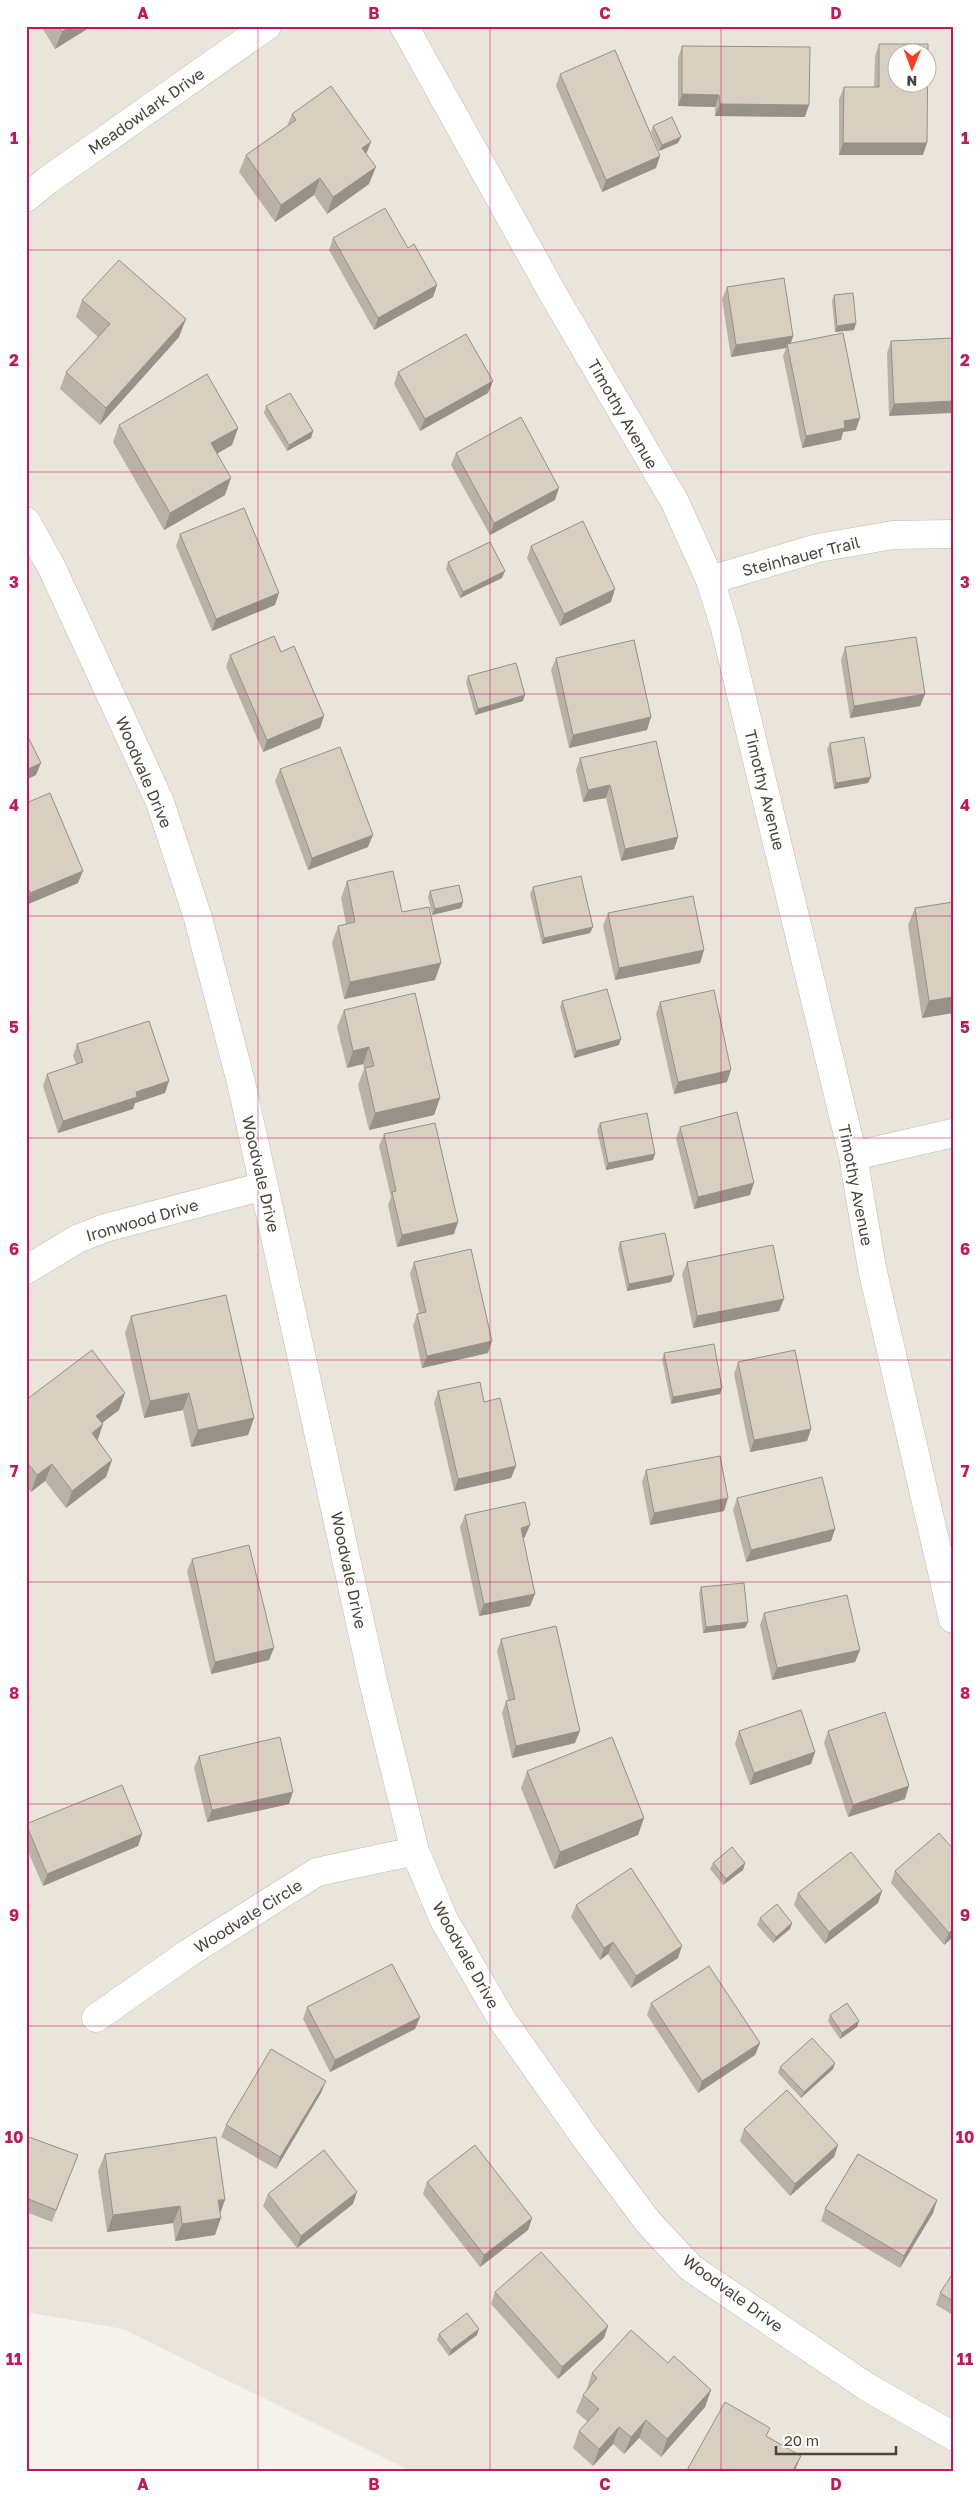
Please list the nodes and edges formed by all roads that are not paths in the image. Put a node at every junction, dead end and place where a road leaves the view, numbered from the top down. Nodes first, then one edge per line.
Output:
1 (267, 26) edge
2 (404, 26) edge
3 (26, 198) edge
4 (26, 521) edge
5 (953, 534) edge
6 (710, 580) junction
7 (953, 1133) edge
8 (853, 1156) junction
9 (264, 1186) junction
10 (26, 1270) edge
11 (953, 1619) edge
12 (416, 1851) junction
13 (96, 2018) dead end
14 (953, 2436) edge

1 - 3 street, Meadowlark Drive
2 - 6 street, Timothy Avenue
4 - 9 street, Woodvale Drive
5 - 6 street, Steinhauer Trail
6 - 8 street, Timothy Avenue
7 - 8 street
8 - 11 street, Timothy Avenue
9 - 10 street, Ironwood Drive
9 - 12 street, Woodvale Drive
12 - 13 street, Woodvale Circle
12 - 14 street, Woodvale Drive

